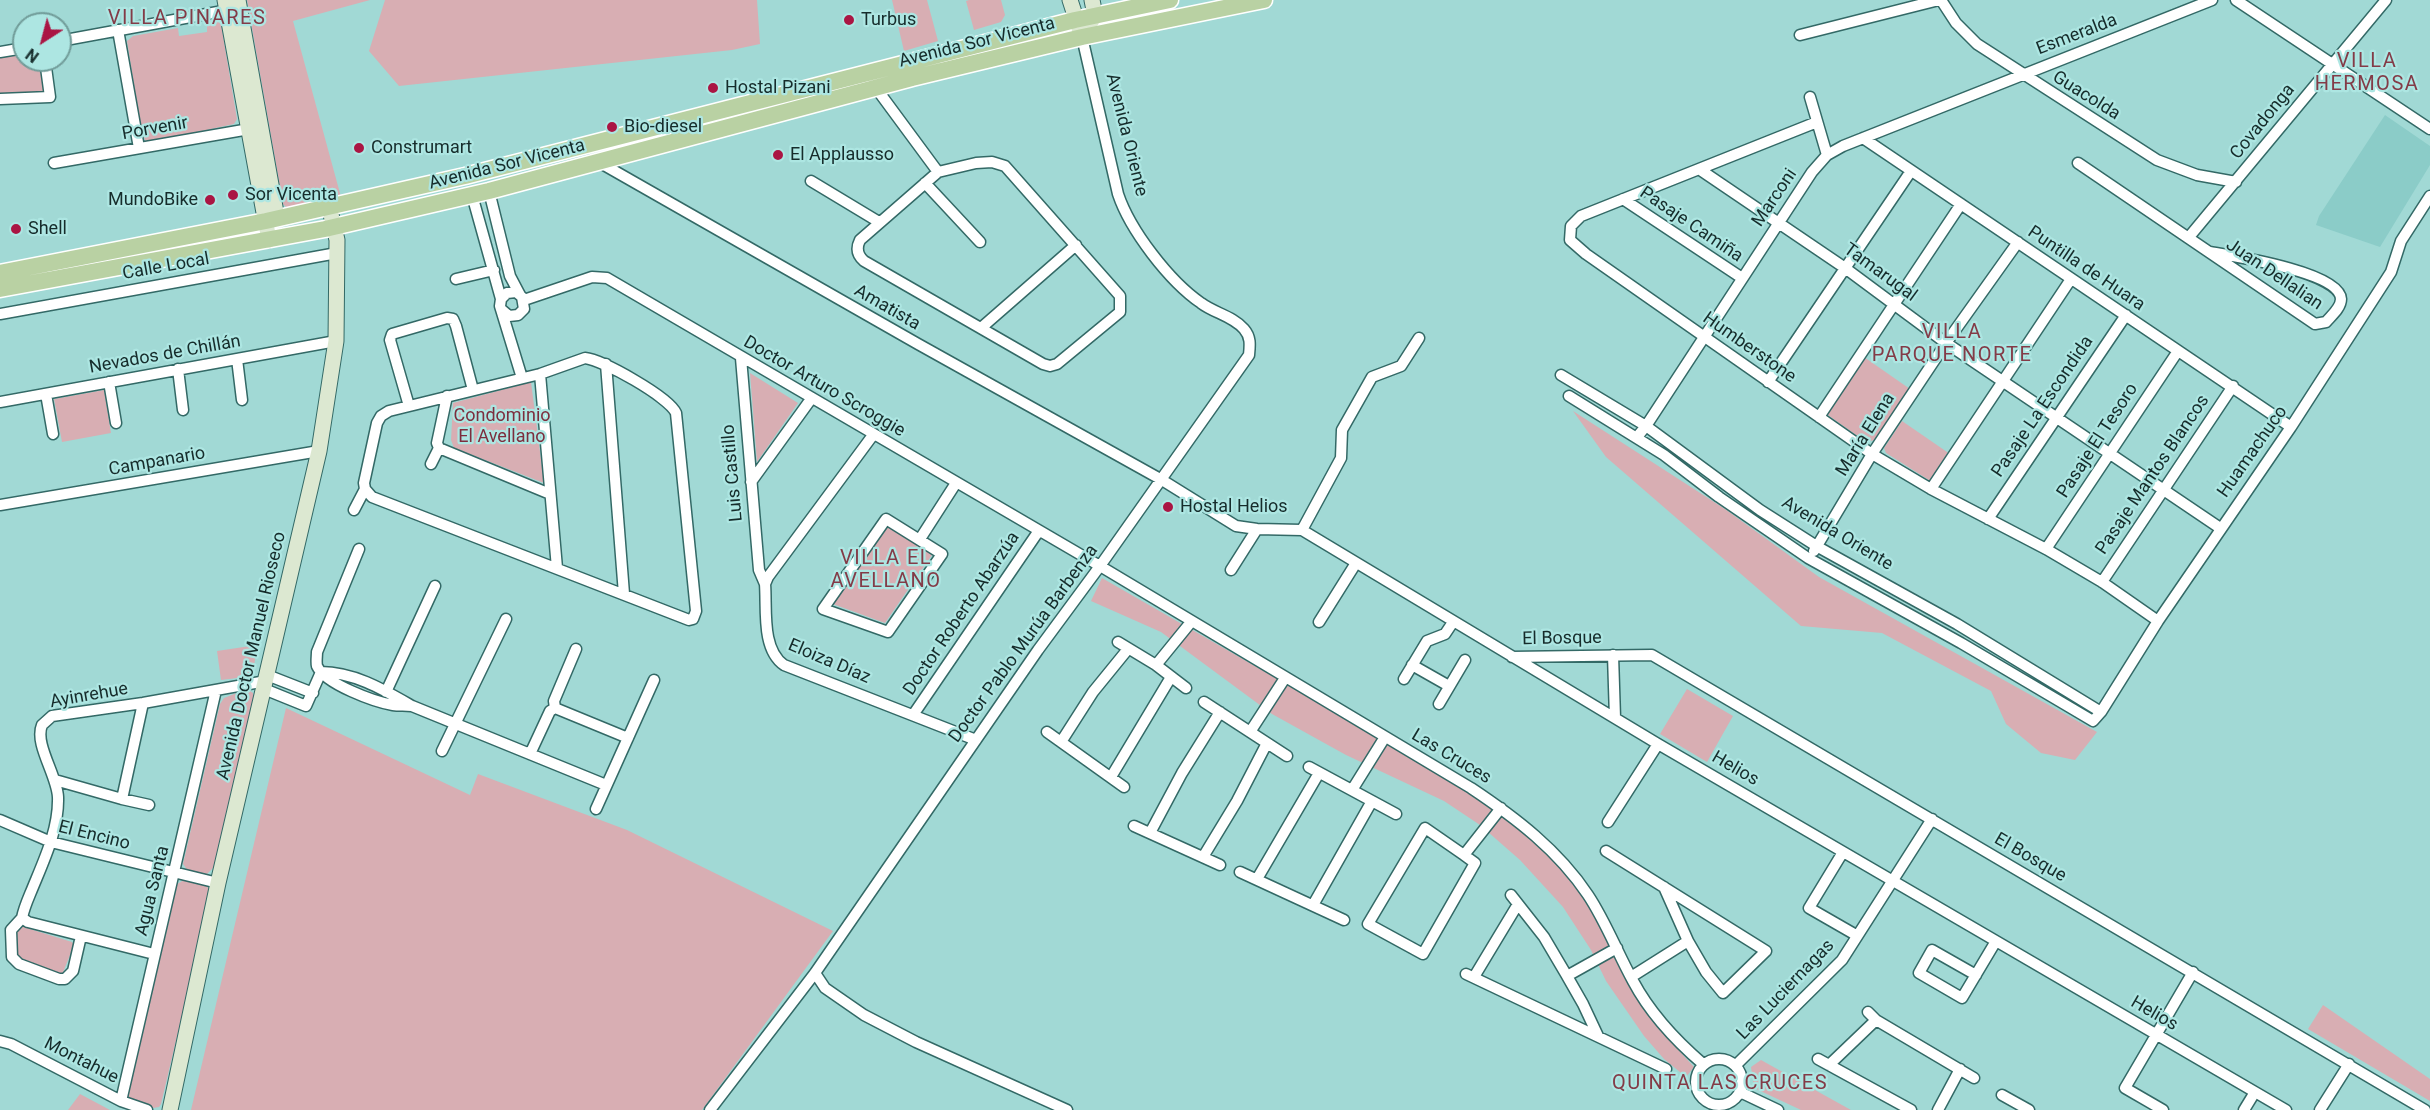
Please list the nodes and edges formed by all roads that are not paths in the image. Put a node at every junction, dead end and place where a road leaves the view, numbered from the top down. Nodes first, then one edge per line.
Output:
1 (1070, 0) edge
2 (1170, 0) edge
3 (1264, 0) edge
4 (1940, 0) edge
5 (2212, 0) edge
6 (2236, 0) edge
7 (2385, 0) edge
8 (1146, 2) edge
9 (232, 5) edge
10 (1094, 8) edge
11 (1075, 20) junction
12 (118, 30) junction
13 (1800, 35) dead end
14 (1082, 37) junction
15 (72, 39) edge
16 (2331, 63) junction
17 (902, 64) junction
18 (47, 72) edge
19 (2021, 74) junction
20 (885, 86) junction
21 (1810, 98) dead end
22 (0, 99) edge
23 (1817, 122) junction
24 (255, 128) junction
25 (657, 128) junction
26 (2430, 129) edge
27 (1863, 138) junction
28 (139, 148) junction
29 (637, 152) junction
30 (1827, 155) junction
31 (597, 162) junction
32 (54, 163) dead end
33 (2078, 163) dead end
34 (491, 169) junction
35 (1699, 169) junction
36 (938, 171) junction
37 (1911, 171) junction
38 (811, 181) dead end
39 (2236, 182) junction
40 (925, 183) junction
41 (489, 191) junction
42 (472, 195) junction
43 (2430, 196) edge
44 (1623, 199) junction
45 (1961, 204) junction
46 (329, 206) junction
47 (272, 220) junction
48 (879, 222) junction
49 (1779, 223) junction
50 (335, 227) junction
51 (2188, 237) junction
52 (269, 240) junction
53 (980, 242) dead end
54 (2018, 242) junction
55 (1076, 245) junction
56 (2210, 252) junction
57 (337, 253) junction
58 (1845, 268) junction
59 (494, 270) junction
60 (0, 273) edge
61 (1742, 278) junction
62 (456, 279) dead end
63 (2071, 279) junction
64 (0, 289) edge
65 (522, 297) junction
66 (1895, 303) junction
67 (502, 304) junction
68 (0, 314) edge
69 (518, 315) junction
70 (2126, 315) junction
71 (981, 328) junction
72 (1247, 332) joint
73 (508, 337) junction
74 (1703, 337) junction
75 (1419, 338) dead end
76 (336, 341) junction
77 (1946, 343) junction
78 (2178, 351) junction
79 (741, 358) junction
80 (237, 359) junction
81 (606, 364) junction
82 (178, 369) junction
83 (540, 374) junction
84 (1561, 375) dead end
85 (522, 378) junction
86 (2002, 381) junction
87 (109, 382) junction
88 (1768, 382) junction
89 (2233, 386) junction
90 (473, 390) junction
91 (46, 394) junction
92 (447, 396) junction
93 (1569, 396) dead end
94 (812, 399) junction
95 (242, 400) dead end
96 (0, 402) edge
97 (409, 406) junction
98 (183, 410) dead end
99 (1819, 417) junction
100 (2056, 417) junction
101 (116, 423) dead end
102 (1646, 426) junction
103 (2291, 427) junction
104 (53, 434) dead end
105 (873, 435) junction
106 (1637, 437) junction
107 (439, 448) junction
108 (319, 451) junction
109 (1872, 454) junction
110 (2110, 454) junction
111 (431, 464) dead end
112 (1162, 480) junction
113 (751, 482) junction
114 (956, 483) junction
115 (365, 489) junction
116 (1931, 489) junction
117 (2163, 489) junction
118 (550, 494) junction
119 (0, 505) edge
120 (354, 510) dead end
121 (1988, 519) junction
122 (2220, 528) junction
123 (1257, 529) junction
124 (1302, 530) junction
125 (1038, 532) junction
126 (920, 539) junction
127 (1818, 547) junction
128 (360, 549) dead end
129 (2046, 549) junction
130 (1808, 558) junction
131 (1356, 562) junction
132 (1100, 566) junction
133 (557, 568) junction
134 (1231, 570) dead end
135 (2102, 582) junction
136 (765, 584) junction
137 (435, 586) dead end
138 (624, 594) junction
139 (506, 619) dead end
140 (2158, 621) junction
141 (1191, 622) junction
142 (1319, 622) dead end
143 (1453, 622) junction
144 (1118, 642) dead end
145 (576, 649) dead end
146 (1128, 649) junction
147 (1613, 655) junction
148 (1512, 657) junction
149 (1465, 660) dead end
150 (1156, 665) junction
151 (1412, 665) junction
152 (321, 672) junction
153 (1171, 677) junction
154 (1285, 678) junction
155 (1404, 679) dead end
156 (654, 680) dead end
157 (266, 682) junction
158 (1449, 686) junction
159 (1186, 688) dead end
160 (216, 690) junction
161 (386, 692) junction
162 (1204, 702) dead end
163 (143, 703) junction
164 (1439, 704) dead end
165 (412, 706) junction
166 (555, 708) junction
167 (1220, 712) junction
168 (2102, 712) junction
169 (913, 715) junction
170 (1615, 718) junction
171 (2092, 721) joint
172 (455, 723) junction
173 (1047, 732) dead end
174 (1250, 732) junction
175 (1385, 737) junction
176 (628, 738) junction
177 (976, 740) junction
178 (1061, 742) junction
179 (1267, 743) junction
180 (1658, 744) junction
181 (442, 751) dead end
182 (530, 754) junction
183 (1287, 756) dead end
184 (1111, 777) junction
185 (55, 780) junction
186 (606, 785) junction
187 (1124, 787) dead end
188 (1352, 790) junction
189 (122, 799) junction
190 (1372, 801) junction
191 (149, 805) dead end
192 (1501, 808) junction
193 (596, 809) dead end
194 (1396, 814) dead end
195 (1932, 819) junction
196 (0, 820) edge
197 (1608, 822) dead end
198 (1134, 826) dead end
199 (1150, 833) junction
200 (51, 842) junction
201 (1606, 850) dead end
202 (1844, 852) junction
203 (1464, 855) junction
204 (1203, 857) junction
205 (1220, 865) dead end
206 (1240, 872) dead end
207 (175, 873) junction
208 (1257, 879) junction
209 (1892, 880) junction
210 (218, 884) junction
211 (1664, 887) junction
212 (1511, 895) dead end
213 (1518, 904) junction
214 (1313, 905) junction
215 (22, 918) junction
216 (1344, 920) dead end
217 (1856, 935) junction
218 (81, 936) junction
219 (1996, 941) junction
220 (1688, 942) junction
221 (1617, 948) junction
222 (154, 954) junction
223 (2193, 972) junction
224 (815, 974) junction
225 (1976, 975) junction
226 (1567, 976) junction
227 (1631, 977) junction
228 (2156, 1034) junction
229 (1598, 1036) junction
230 (0, 1041) edge
231 (1818, 1059) dead end
232 (1703, 1064) junction
233 (2349, 1064) junction
234 (1736, 1065) junction
235 (1829, 1065) junction
236 (1960, 1069) junction
237 (1666, 1070) dead end
238 (1974, 1078) dead end
239 (1740, 1092) junction
240 (2255, 1092) junction
241 (121, 1101) junction
242 (2006, 1102) edge
243 (147, 1110) edge
244 (170, 1110) edge
245 (710, 1110) edge
246 (1067, 1110) edge
247 (1778, 1110) edge
248 (1911, 1110) edge
249 (1938, 1110) edge
250 (2028, 1110) edge
251 (2163, 1110) edge
252 (2244, 1110) edge
253 (2286, 1110) edge
254 (2320, 1110) edge
255 (2425, 1110) edge

1 - 11 street, Avenida Oriente
2 - 8 main road, Avenida Sor Vicenta
3 - 14 main road, Avenida Sor Vicenta
4 - 13 street
4 - 19 street, Guacolda
5 - 19 street, Esmeralda
6 - 16 street
7 - 16 street, Covadonga
8 - 10 main road, Avenida Sor Vicenta
9 - 12 street
9 - 24 street
10 - 11 main road, Avenida Sor Vicenta
10 - 14 street
11 - 14 street, Avenida Oriente
11 - 17 main road, Avenida Sor Vicenta
12 - 15 street
12 - 28 street
14 - 20 main road, Avenida Sor Vicenta
14 - 72 street, Avenida Oriente
16 - 26 street
16 - 39 street, Covadonga
17 - 20 main road
17 - 25 main road, Avenida Sor Vicenta
18 - 22 street
19 - 27 street, Marconi
19 - 39 street, Guacolda
20 - 29 main road, Avenida Sor Vicenta
20 - 36 street
21 - 23 street
23 - 30 street
23 - 35 street, Humberstone
24 - 28 street, Porvenir
24 - 47 street
25 - 29 main road
25 - 34 main road, Avenida Sor Vicenta
27 - 30 street, Marconi
27 - 37 street, Puntilla de Huara
28 - 32 street, Porvenir
29 - 31 main road, Avenida Sor Vicenta
30 - 49 street, Marconi
31 - 41 main road, Avenida Sor Vicenta
31 - 112 street, Amatista
33 - 51 street, Juan Dellalian
34 - 42 main road
34 - 46 main road, Avenida Sor Vicenta
35 - 44 street, Humberstone
35 - 49 street, Tamarugal
36 - 40 street
36 - 55 street
37 - 45 street, Puntilla de Huara
37 - 58 street
38 - 48 street
39 - 51 street, Covadonga
40 - 48 street
40 - 53 street
41 - 42 main road, Avenida Sor Vicenta
41 - 65 street
42 - 50 main road, Avenida Sor Vicenta
42 - 59 street
43 - 103 street, Huamachuco
44 - 61 street, Pasaje Camiña
44 - 74 street, Humberstone
45 - 54 street, Puntilla de Huara
45 - 66 street
46 - 47 main road, Avenida Sor Vicenta
46 - 50 street, Avenida Doctor Manuel Rioseco
47 - 52 main road
47 - 60 main road, Avenida Sor Vicenta
48 - 71 street
49 - 58 street, Tamarugal
49 - 61 street, Marconi
50 - 52 main road, Avenida Sor Vicenta
50 - 57 street, Avenida Doctor Manuel Rioseco
51 - 56 street, Juan Dellalian
52 - 64 main road, Avenida Sor Vicenta
54 - 63 street, Puntilla de Huara
54 - 77 street, María Elena
55 - 71 street
55 - 71 street
56 - 56 street, Juan Dellalian
57 - 68 street, Calle Local
57 - 76 street, Avenida Doctor Manuel Rioseco
58 - 66 street, Tamarugal
58 - 88 street
59 - 62 street
59 - 67 street
61 - 74 street, Marconi
63 - 70 street, Puntilla de Huara
63 - 86 street
65 - 67 street, Doctor Arturo Scroggie
65 - 69 street
65 - 79 street, Doctor Arturo Scroggie
66 - 77 street, Tamarugal
66 - 99 street
67 - 69 street
67 - 73 street
69 - 73 street
70 - 78 street, Puntilla de Huara
70 - 100 street, Pasaje La Escondida
72 - 112 street, Doctor Pablo Murúa Barbenza
73 - 85 street
74 - 88 street, Humberstone
74 - 102 street, Marconi
75 - 124 street
76 - 80 street, Nevados de Chillán
76 - 108 street, Avenida Doctor Manuel Rioseco
77 - 86 street, Tamarugal
77 - 109 street, María Elena
78 - 89 street, Puntilla de Huara
78 - 110 street, Pasaje El Tesoro
79 - 94 street, Doctor Arturo Scroggie
79 - 113 street, Luis Castillo
80 - 82 street, Nevados de Chillán
80 - 95 street
81 - 83 street
81 - 138 street
81 - 138 street
82 - 87 street, Nevados de Chillán
82 - 98 street
83 - 85 street
83 - 118 street
84 - 102 street, Avenida Oriente
85 - 90 street
86 - 100 street, Tamarugal
86 - 116 street
87 - 91 street, Nevados de Chillán
87 - 101 street
88 - 99 street, Humberstone
89 - 103 street, Puntilla de Huara
89 - 117 street, Pasaje Mantos Blancos
90 - 92 street
90 - 97 street
91 - 96 street, Nevados de Chillán
91 - 104 street
92 - 97 street
92 - 107 street
93 - 106 street, Avenida Oriente
94 - 105 street, Doctor Arturo Scroggie
94 - 113 street
97 - 115 street
99 - 109 street, Humberstone
100 - 110 street, Tamarugal
100 - 121 street, Pasaje La Escondida
102 - 106 street, Marconi
102 - 127 street, Avenida Oriente
103 - 122 street, Huamachuco
105 - 114 street, Doctor Arturo Scroggie
105 - 136 street
106 - 130 street, Avenida Oriente
107 - 111 street
107 - 118 street
108 - 119 street, Campanario
108 - 157 street, Avenida Doctor Manuel Rioseco
109 - 116 street, Humberstone
109 - 127 street, María Elena
110 - 117 street, Tamarugal
110 - 129 street, Pasaje El Tesoro
112 - 123 street, Helios
112 - 132 street, Doctor Pablo Murúa Barbenza
113 - 136 street, Luis Castillo
114 - 125 street, Doctor Arturo Scroggie
114 - 126 street
115 - 120 street
115 - 133 street
116 - 121 street, Humberstone
117 - 122 street, Tamarugal
117 - 135 street, Pasaje Mantos Blancos
118 - 133 street
121 - 129 street, Humberstone
122 - 140 street, Huamachuco
123 - 124 street, Helios
123 - 134 street
124 - 131 street, Helios
125 - 132 street, Doctor Arturo Scroggie
125 - 169 street, Doctor Roberto Abarzúa
126 - 126 street
127 - 130 street, María Elena
127 - 168 street, Avenida Oriente
128 - 152 street
129 - 135 street, Humberstone
130 - 171 street, Avenida Oriente
131 - 142 street
131 - 143 street, Helios
132 - 141 street, Las Cruces
132 - 177 street, Doctor Pablo Murúa Barbenza
133 - 138 street
135 - 140 street, Humberstone
136 - 169 street, Eloiza Díaz
137 - 161 street
139 - 172 street
140 - 168 street, Huamachuco
141 - 150 street
141 - 154 street, Las Cruces
143 - 148 street, Helios
143 - 151 street
144 - 146 street
145 - 166 street
146 - 150 street
146 - 178 street
147 - 148 street, El Bosque
147 - 170 street, El Bosque
147 - 195 street, El Bosque
148 - 170 street, Helios
149 - 158 street
150 - 153 street
151 - 155 street
151 - 158 street
152 - 157 street
152 - 161 street
152 - 165 street
153 - 159 street
153 - 184 street
154 - 174 street
154 - 175 street, Las Cruces
156 - 176 street
157 - 160 street, Ayinrehue
157 - 210 street, Avenida Doctor Manuel Rioseco
158 - 164 street
160 - 163 street, Ayinrehue
160 - 207 street, Agua Santa
161 - 165 street
162 - 167 street
163 - 185 street, Ayinrehue
163 - 189 street
165 - 172 street
166 - 176 street
166 - 182 street
167 - 174 street
167 - 199 street
168 - 171 street, Huamachuco
169 - 177 street, Eloiza Díaz
170 - 180 street, Helios
172 - 181 street
172 - 182 street
173 - 178 street
174 - 179 street
175 - 188 street
175 - 192 street, Las Cruces
176 - 186 street
177 - 224 street, Doctor Pablo Murúa Barbenza
178 - 184 street
179 - 183 street
179 - 204 street
180 - 197 street
180 - 202 street, Helios
182 - 186 street
184 - 187 street
185 - 189 street
185 - 200 street, Ayinrehue
186 - 193 street
188 - 190 street
188 - 208 street
189 - 191 street
190 - 194 street
190 - 214 street
192 - 203 street
192 - 221 street, Las Cruces
195 - 209 street, Las Luciernagas
195 - 223 street, El Bosque
196 - 200 street, El Encino
198 - 199 street
199 - 204 street
200 - 207 street, El Encino
200 - 215 street, Ayinrehue
201 - 211 street
202 - 209 street, Helios
202 - 217 street, Las Luciernagas
203 - 203 street
204 - 205 street
206 - 208 street
207 - 210 street, El Encino
207 - 222 street, Agua Santa
208 - 214 street
209 - 217 street, Las Luciernagas
209 - 219 street, Helios
210 - 244 street, Avenida Doctor Manuel Rioseco
211 - 220 street
211 - 220 street
212 - 213 street
213 - 226 street
213 - 229 street
214 - 216 street
215 - 218 street
215 - 218 street, Ayinrehue
217 - 234 street, Las Luciernagas
218 - 222 street
219 - 225 street
219 - 228 street, Helios
220 - 227 street
221 - 226 street
221 - 227 street, Las Cruces
222 - 241 street, Agua Santa
223 - 228 street
223 - 233 street, El Bosque
224 - 245 street, Doctor Pablo Murúa Barbenza
224 - 246 street
225 - 225 street
226 - 229 street
227 - 232 street, Las Cruces
228 - 240 street, Helios
228 - 251 street
229 - 237 street
230 - 241 street, Montahue
231 - 235 street
232 - 234 street
232 - 239 street
233 - 254 street
233 - 255 street, El Bosque
234 - 239 street
235 - 236 street
235 - 248 street
236 - 238 street
236 - 249 street
239 - 247 street
240 - 252 street
240 - 253 street, Helios
241 - 243 street, Montahue
242 - 250 street

